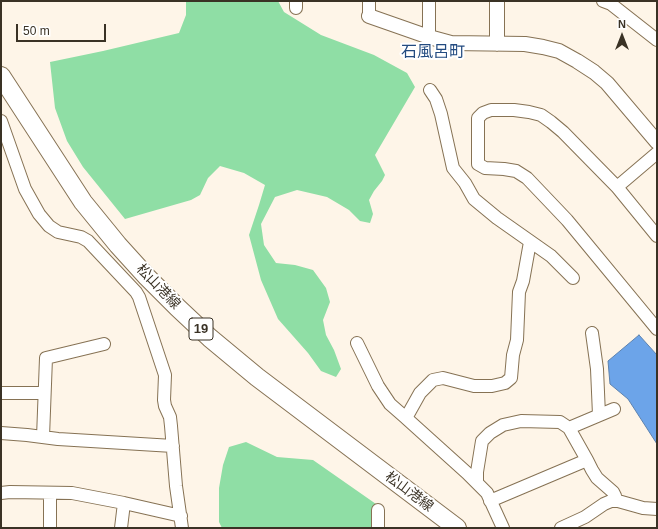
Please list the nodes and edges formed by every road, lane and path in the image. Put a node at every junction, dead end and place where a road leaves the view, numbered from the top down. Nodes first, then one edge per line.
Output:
1 (369, 1) edge
2 (429, 1) edge
3 (497, 1) edge
4 (603, 1) edge
5 (370, 16) joint
6 (429, 37) junction
7 (657, 40) edge
8 (497, 44) junction
9 (1, 76) edge
10 (430, 90) dead end
11 (1, 121) edge
12 (657, 142) edge
13 (657, 153) edge
14 (617, 187) junction
15 (657, 236) edge
16 (530, 242) junction
17 (573, 278) dead end
18 (657, 329) edge
19 (592, 333) dead end
20 (357, 343) dead end
21 (104, 344) dead end
22 (1, 393) edge
23 (44, 393) junction
24 (614, 409) dead end
25 (599, 415) junction
26 (406, 418) junction
27 (569, 428) junction
28 (1, 433) edge
29 (43, 437) junction
30 (173, 446) junction
31 (587, 460) junction
32 (477, 483) junction
33 (1, 493) edge
34 (50, 493) junction
35 (490, 501) junction
36 (616, 501) junction
37 (124, 503) junction
38 (657, 509) edge
39 (378, 510) dead end
40 (181, 522) edge
41 (568, 527) edge
42 (50, 528) edge
43 (121, 528) edge
44 (378, 528) edge
45 (457, 528) edge
46 (503, 528) edge

1 - 5 street
2 - 6 street
3 - 8 street
4 - 7 street
5 - 6 street
6 - 8 street
8 - 12 street
9 - 45 main road, 松山港線 / 19
10 - 16 street
11 - 30 street
13 - 14 street
14 - 15 street
14 - 18 street
16 - 17 street
16 - 26 street
19 - 25 street
20 - 26 street
21 - 23 street
22 - 23 street
23 - 29 street
24 - 25 street
25 - 27 street
26 - 32 street
27 - 31 street
27 - 32 street
28 - 29 street
29 - 30 street
30 - 40 street
31 - 35 street
31 - 36 street
32 - 35 street
33 - 34 street
34 - 37 street
34 - 42 street
35 - 46 street
36 - 38 street
36 - 41 street
37 - 40 street
37 - 43 street
39 - 44 street

